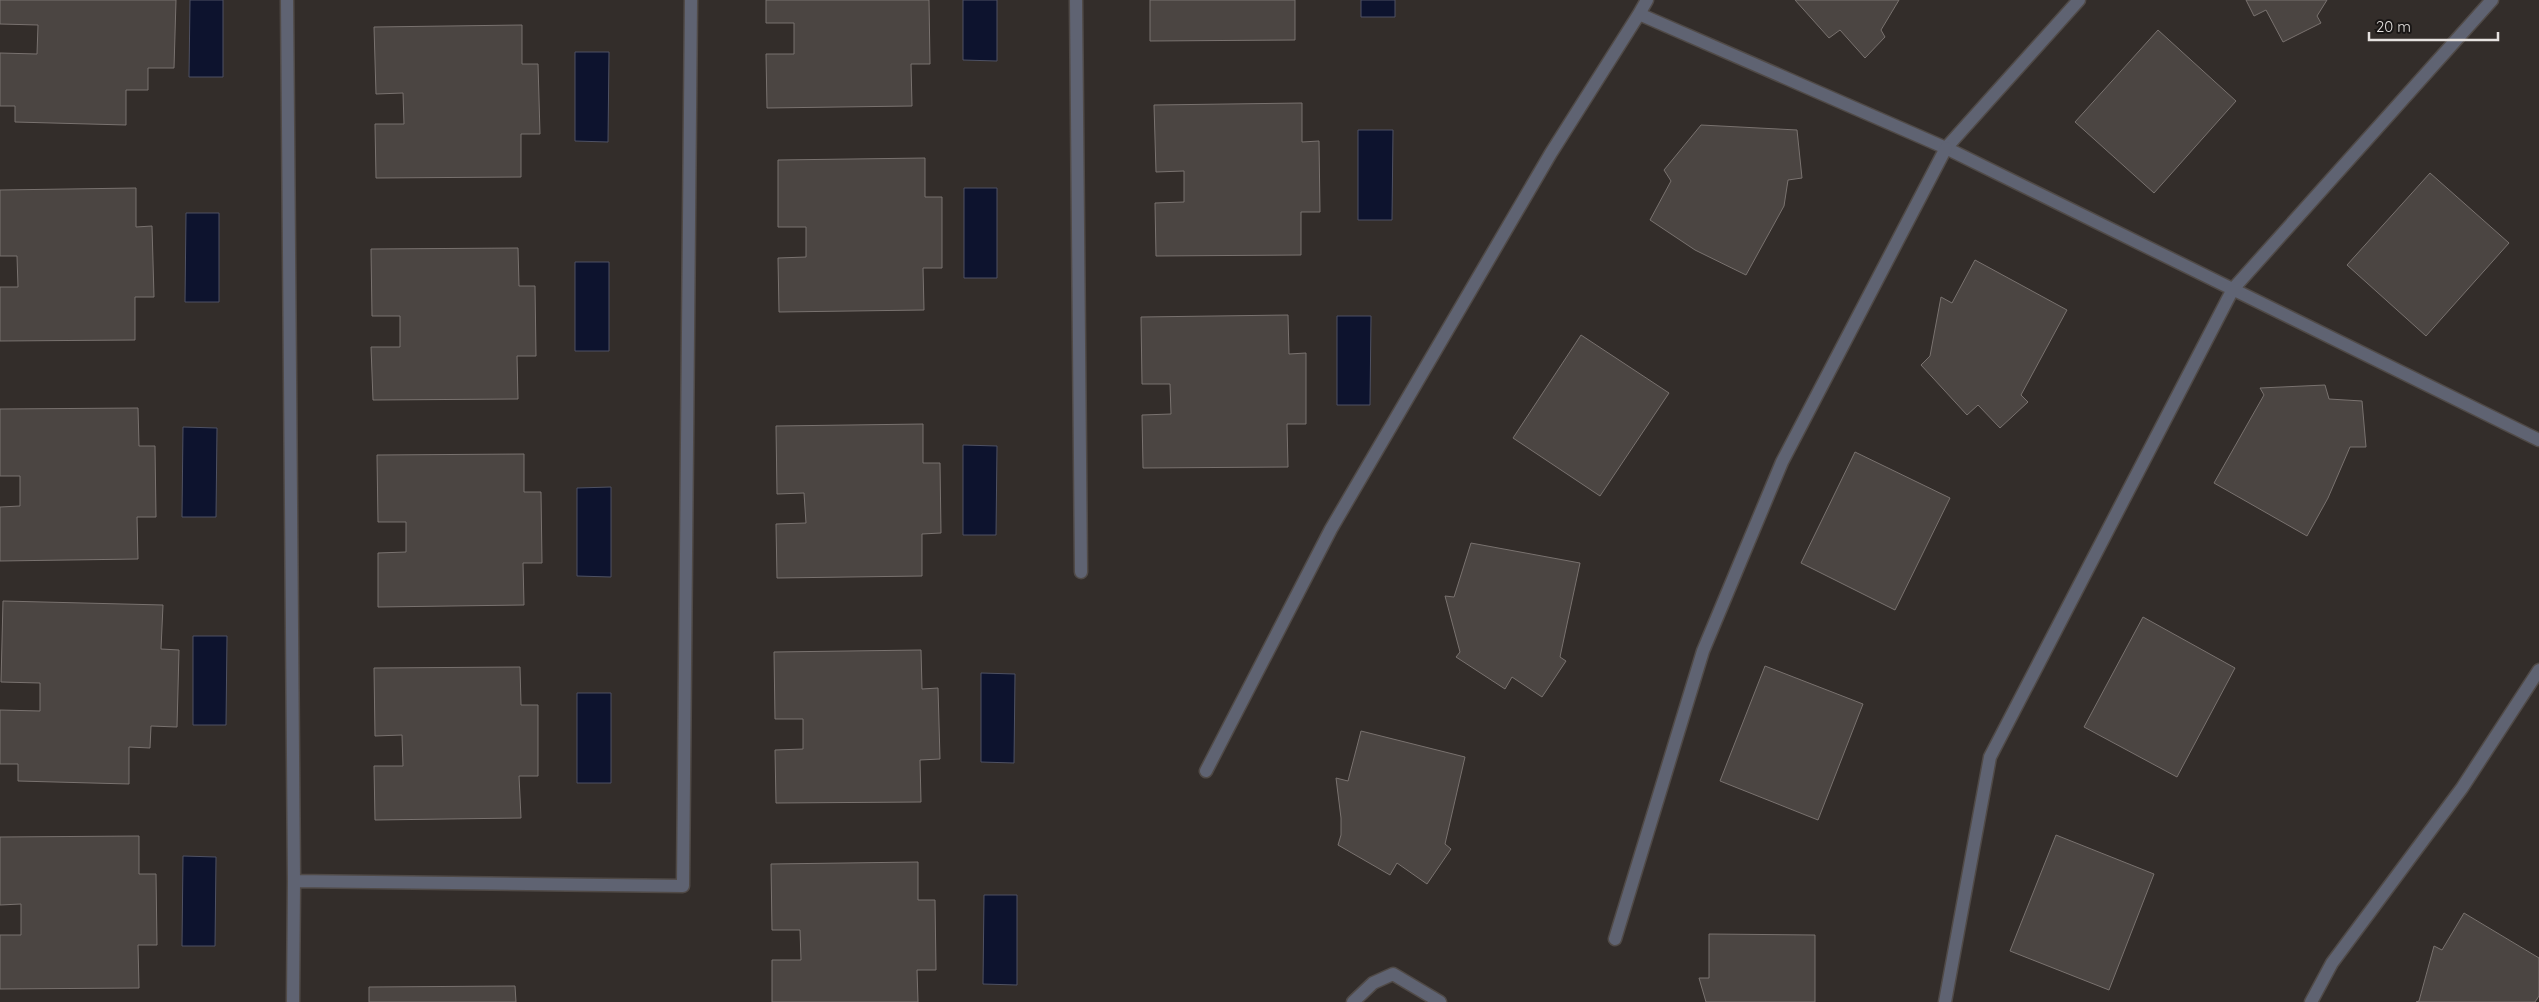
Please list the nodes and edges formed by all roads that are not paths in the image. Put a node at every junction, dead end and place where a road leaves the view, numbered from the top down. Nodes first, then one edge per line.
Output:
1 (287, 0) edge
2 (691, 0) edge
3 (1076, 0) edge
4 (1647, 0) edge
5 (2079, 0) edge
6 (2492, 0) edge
7 (1639, 14) junction
8 (1946, 148) junction
9 (2232, 289) junction
10 (2539, 440) edge
11 (1082, 572) dead end
12 (2539, 670) edge
13 (1206, 771) dead end
14 (294, 881) junction
15 (1615, 939) dead end
16 (293, 1002) edge
17 (1353, 1002) edge
18 (1440, 1002) edge
19 (1945, 1002) edge
20 (2311, 1002) edge

1 - 14 street
2 - 14 street
3 - 11 street
4 - 7 street
5 - 8 street
6 - 9 street
7 - 8 street
7 - 13 street
8 - 9 street
8 - 15 street
9 - 10 street
9 - 19 street
12 - 20 street
14 - 16 street
17 - 18 street

